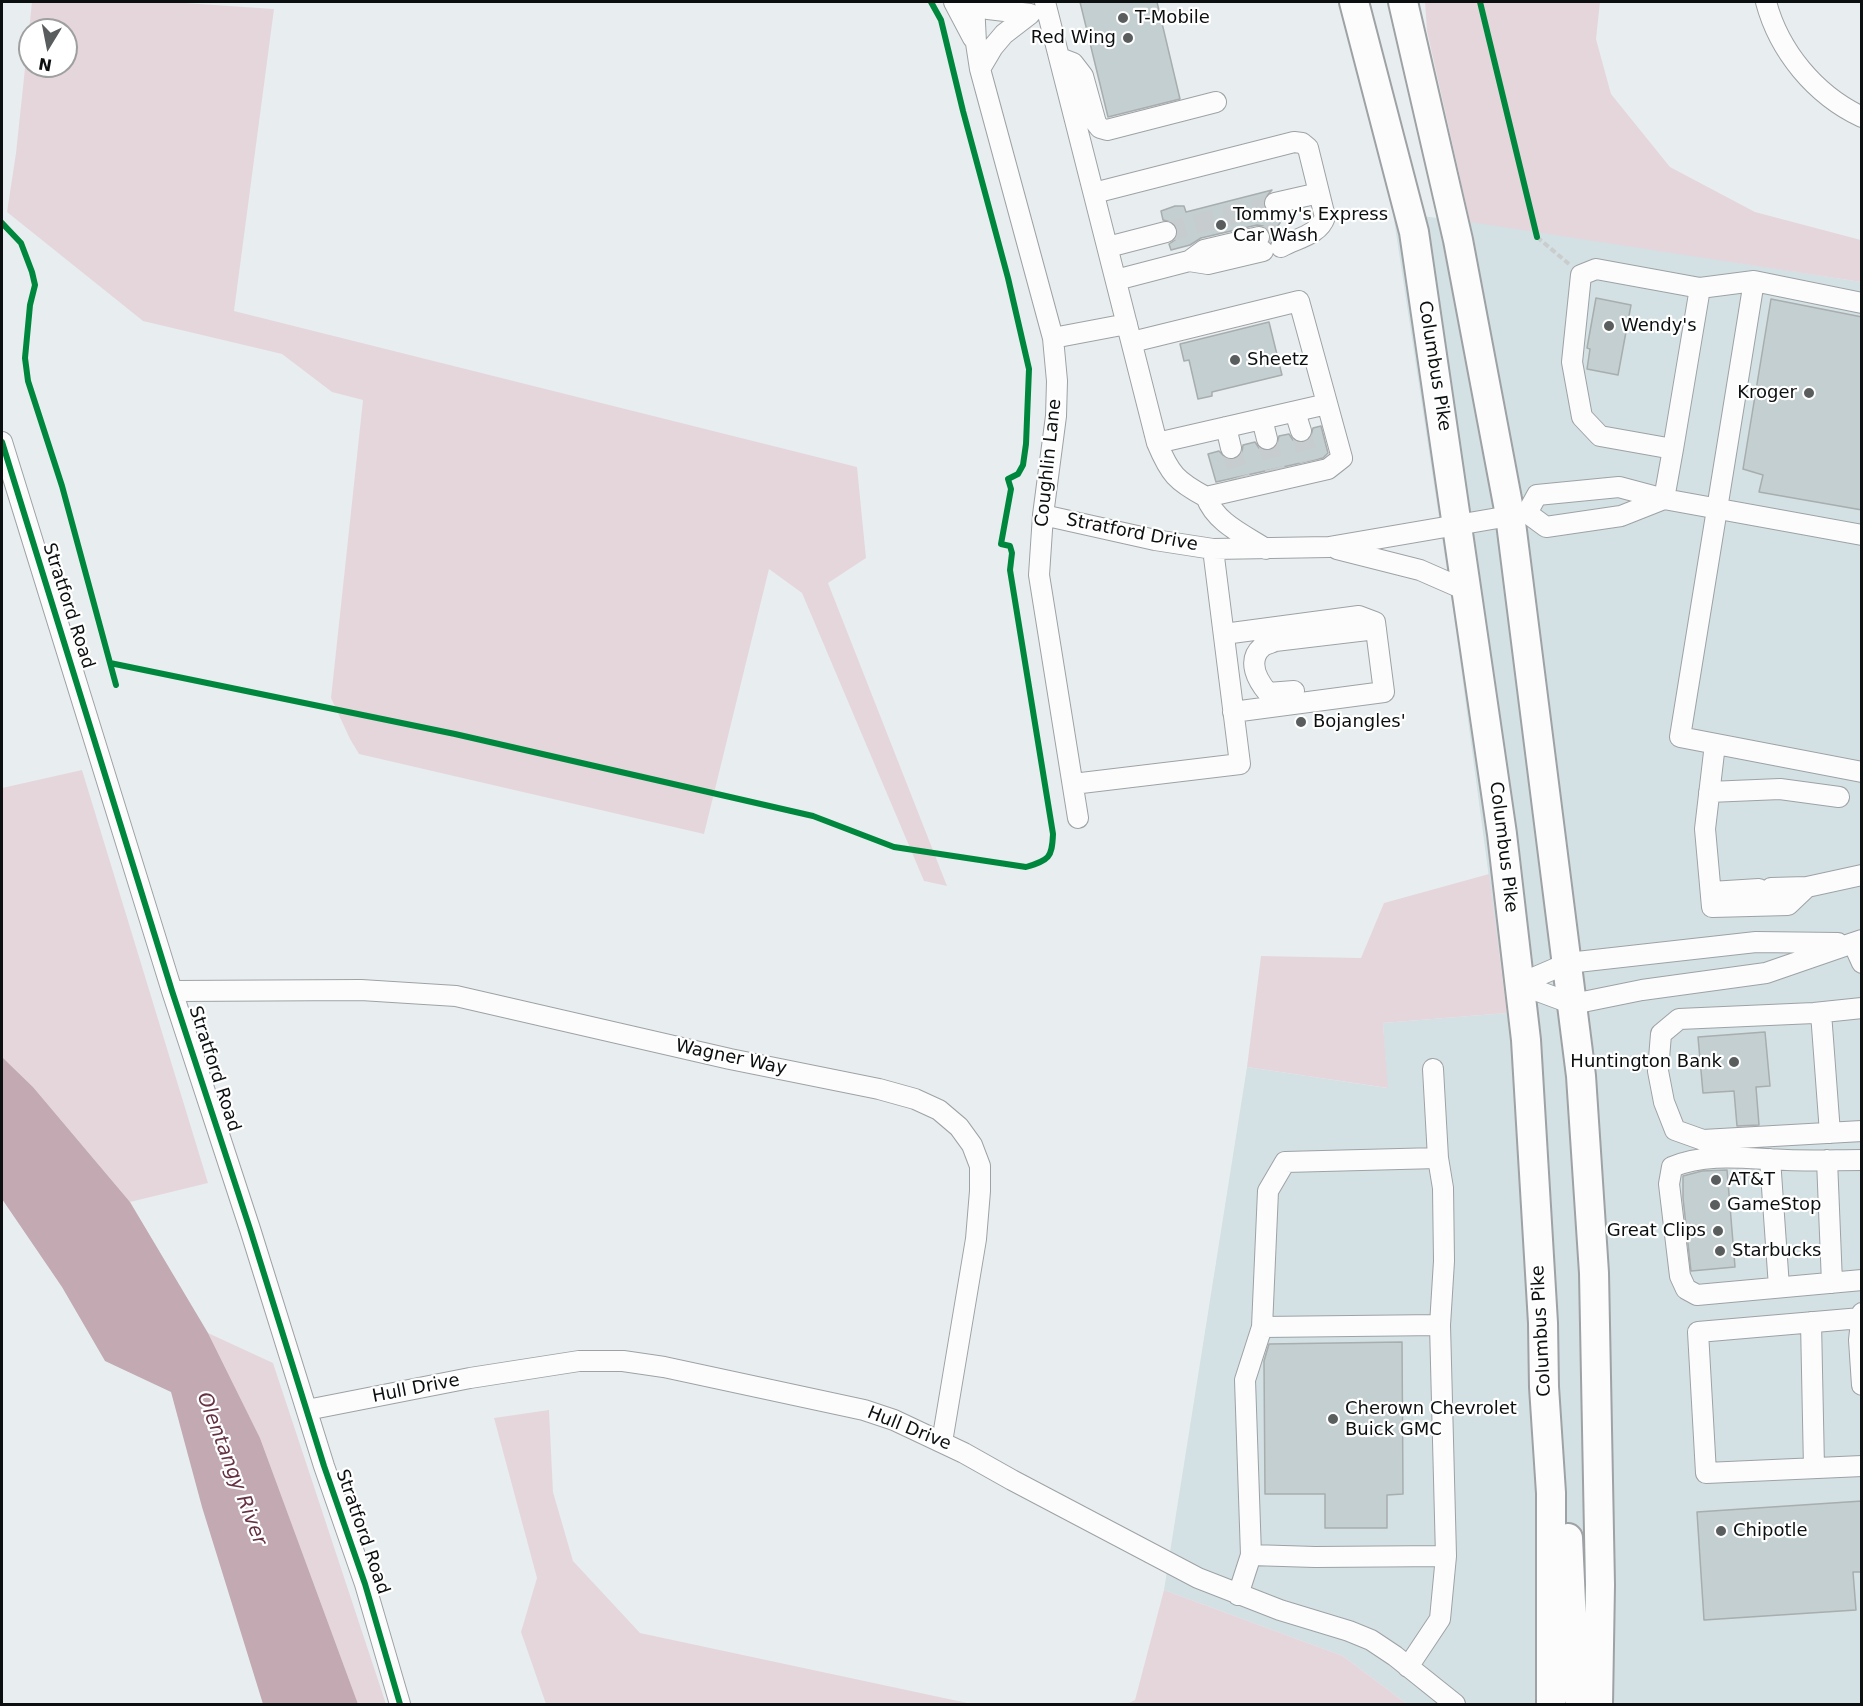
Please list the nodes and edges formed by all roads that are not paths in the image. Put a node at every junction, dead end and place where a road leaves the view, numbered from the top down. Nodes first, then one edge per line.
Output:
1 (954, 2) edge
2 (976, 2) edge
3 (1045, 2) edge
4 (1354, 2) edge
5 (1403, 2) edge
6 (1766, 2) edge
7 (976, 43) junction
8 (1060, 58) junction
9 (980, 69) junction
10 (1216, 102) dead end
11 (1862, 117) edge
12 (1094, 193) junction
13 (1319, 193) junction
14 (1275, 203) tunnel mouth
15 (1166, 232) tunnel mouth
16 (1108, 247) junction
17 (1116, 280) junction
18 (1754, 281) junction
19 (1700, 288) junction
20 (1862, 303) edge
21 (1129, 333) junction
22 (1053, 338) junction
23 (1327, 404) junction
24 (1295, 412) junction
25 (1262, 419) junction
26 (1226, 427) junction
27 (1301, 431) tunnel mouth
28 (1267, 439) tunnel mouth
29 (2, 442) edge
30 (1157, 443) junction
31 (1231, 448) tunnel mouth
32 (1673, 449) junction
33 (1206, 497) junction
34 (1665, 499) junction
35 (1718, 508) junction
36 (1518, 514) junction
37 (1043, 515) junction
38 (1458, 524) junction
39 (1862, 535) edge
40 (1329, 547) junction
41 (1213, 549) junction
42 (1266, 549) junction
43 (1468, 591) junction
44 (1376, 628) junction
45 (1224, 633) junction
46 (1366, 694) junction
47 (1233, 712) junction
48 (1715, 744) junction
49 (1862, 771) edge
50 (1073, 784) junction
51 (1709, 792) junction
52 (1839, 797) dead end
53 (1078, 818) dead end
54 (1862, 875) edge
55 (1816, 885) junction
56 (1711, 892) junction
57 (1857, 941) edge
58 (1568, 963) junction
59 (1862, 963) edge
60 (1519, 984) junction
61 (172, 991) junction
62 (1573, 1004) junction
63 (1862, 1008) edge
64 (1821, 1013) junction
65 (1432, 1069) dead end
66 (1862, 1131) edge
67 (1830, 1133) junction
68 (1438, 1158) junction
69 (1770, 1159) junction
70 (1827, 1160) junction
71 (1862, 1160) edge
72 (1862, 1280) edge
73 (1832, 1283) junction
74 (1779, 1287) junction
75 (1862, 1313) edge
76 (1861, 1318) edge
77 (1811, 1322) junction
78 (1440, 1325) junction
79 (1262, 1327) junction
80 (1862, 1385) edge
81 (307, 1410) junction
82 (942, 1442) junction
83 (1549, 1446) junction
84 (1862, 1466) edge
85 (1814, 1468) junction
86 (1251, 1555) junction
87 (1446, 1556) junction
88 (1238, 1595) junction
89 (1408, 1667) junction
90 (400, 1704) edge
91 (1455, 1704) edge
92 (1551, 1704) edge
93 (1581, 1704) edge
94 (1598, 1704) edge

1 - 7 street, Coughlin Lane
2 - 7 street, Coughlin Lane
2 - 9 street
3 - 8 street
4 - 38 highway, Columbus Pike
5 - 36 highway
6 - 11 street
7 - 9 street, Coughlin Lane
8 - 10 street
8 - 12 street
9 - 22 street, Coughlin Lane
12 - 13 street
12 - 16 street
13 - 14 street
13 - 17 street
15 - 16 street
16 - 17 street
17 - 21 street
18 - 19 street
18 - 20 street
18 - 35 street
19 - 32 street
19 - 32 street
21 - 22 street
21 - 23 street
21 - 30 street
22 - 37 street, Coughlin Lane
23 - 24 street
23 - 33 street
24 - 25 street
24 - 27 street
25 - 26 street
25 - 28 street
26 - 30 street
26 - 31 street
29 - 61 street, Stratford Road
30 - 33 street
32 - 34 street
33 - 42 street
34 - 35 street
34 - 36 street
34 - 36 street
35 - 39 street
35 - 48 street
36 - 38 street, Stratford Drive
36 - 58 highway
37 - 41 street, Stratford Drive
37 - 50 street, Coughlin Lane
38 - 40 street, Stratford Drive
38 - 43 highway, Columbus Pike
40 - 42 street, Stratford Drive
40 - 43 street, Stratford Drive
41 - 42 street, Stratford Drive
41 - 45 street
43 - 60 highway, Columbus Pike
44 - 45 street
44 - 46 street
44 - 46 street
45 - 47 street
46 - 47 street
47 - 50 street
48 - 49 street
48 - 51 street
50 - 53 street, Coughlin Lane
51 - 52 street
51 - 56 street
54 - 55 street
55 - 56 street
55 - 56 street
57 - 58 street
57 - 59 street
57 - 62 street
58 - 60 street
58 - 62 highway
60 - 62 street
60 - 83 highway, Columbus Pike
61 - 81 street, Stratford Road
61 - 82 street, Wagner Way
62 - 94 highway
63 - 64 street
64 - 67 street
64 - 67 street
65 - 68 street
66 - 67 street
68 - 78 street
68 - 79 street
69 - 70 street
69 - 74 street
69 - 74 street
70 - 71 street
70 - 73 street
72 - 73 street
73 - 74 street
75 - 76 street
76 - 77 street
76 - 80 street
77 - 85 street
77 - 85 street
78 - 79 street
78 - 87 street
79 - 86 street
81 - 82 street, Hull Drive
81 - 90 street, Stratford Road
82 - 88 street, Hull Drive
83 - 92 highway, Columbus Pike
83 - 93 highway
84 - 85 street
86 - 87 street
86 - 88 street
87 - 89 street
88 - 89 street, Hull Drive
89 - 91 street, Hull Drive

